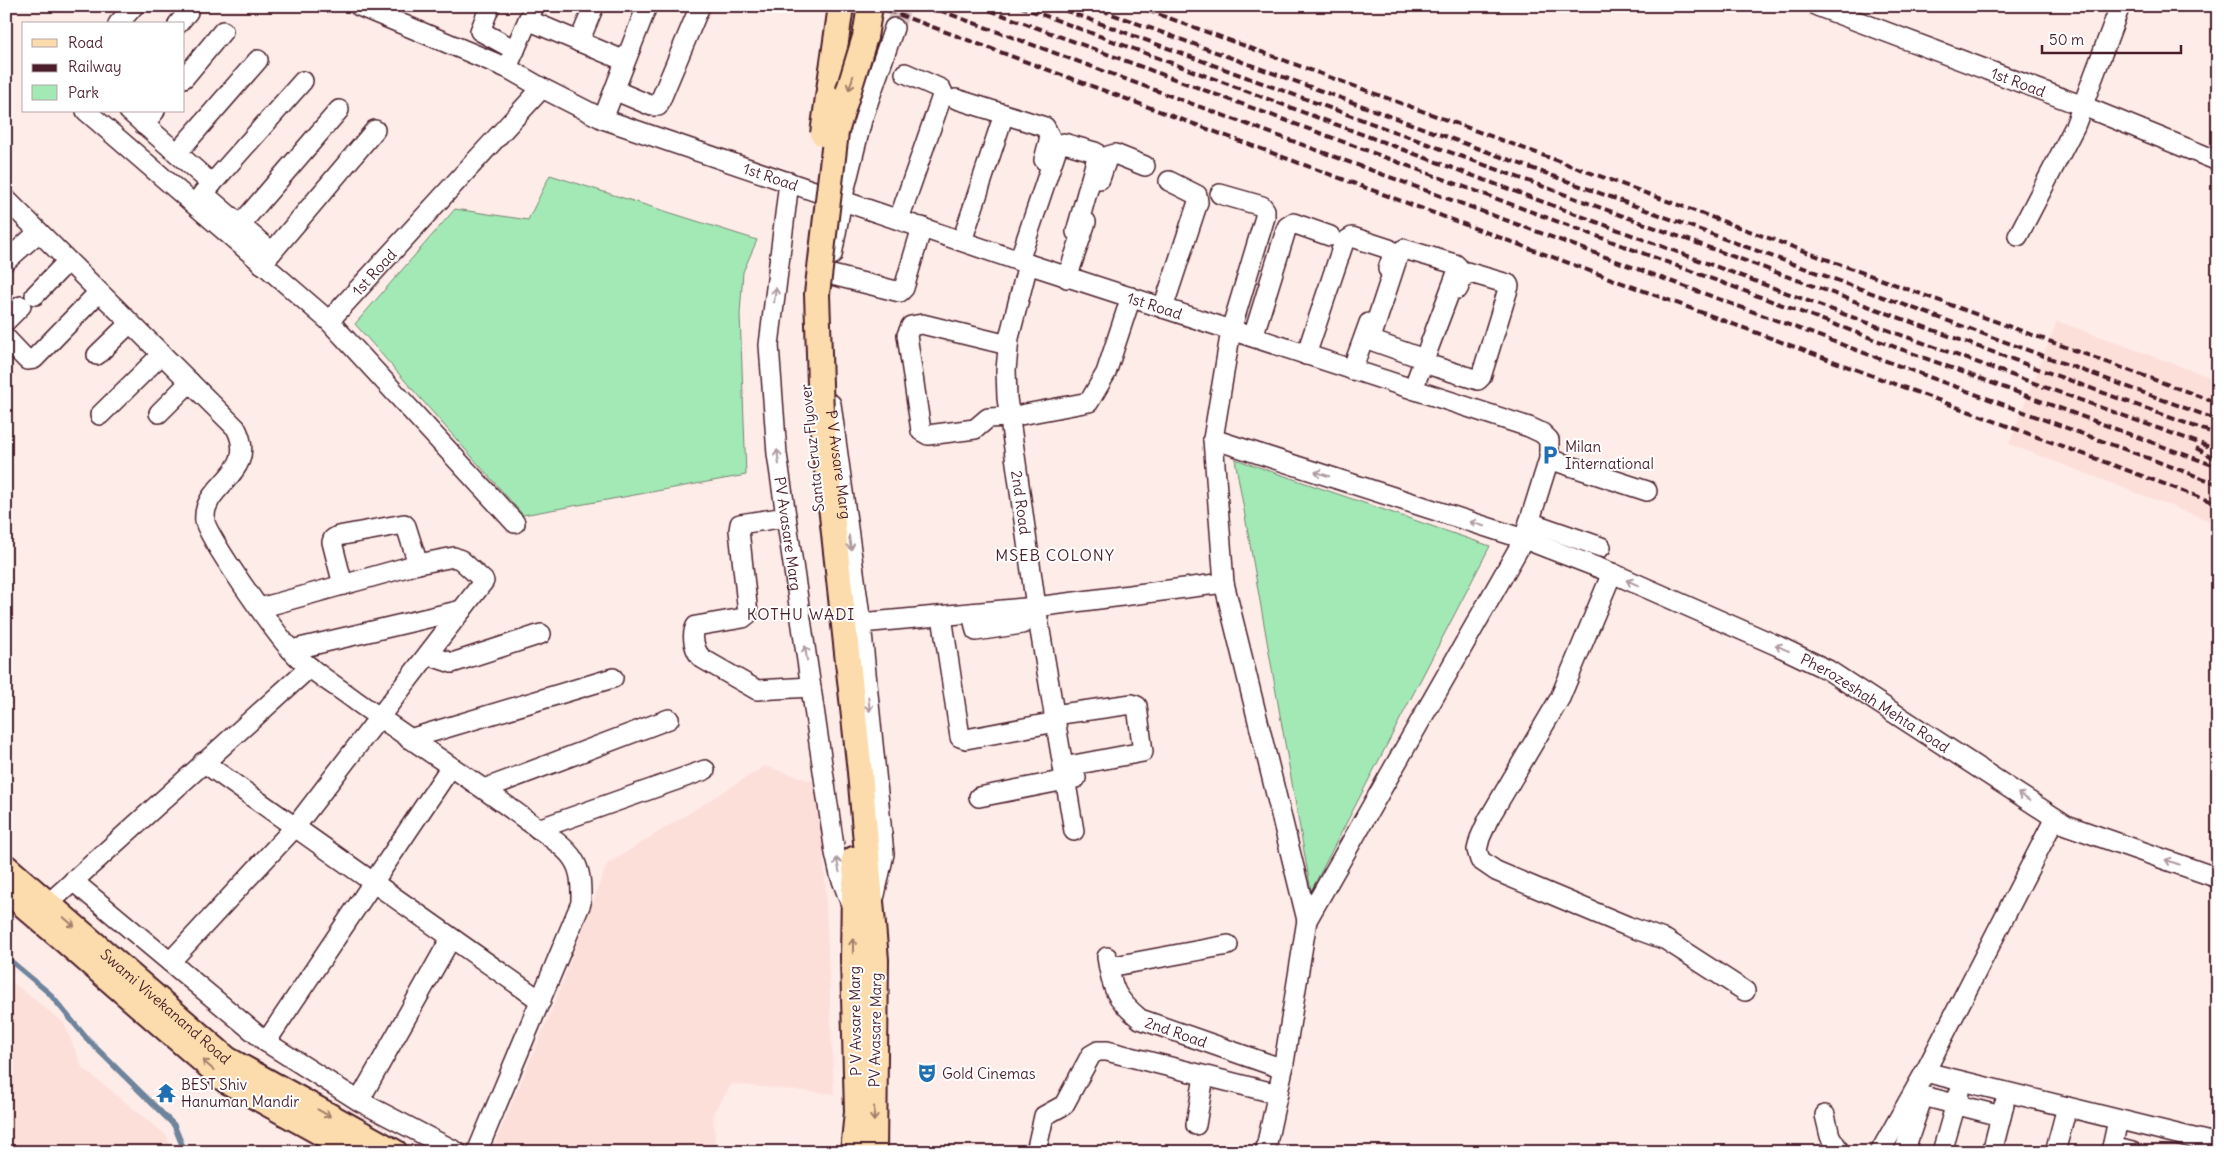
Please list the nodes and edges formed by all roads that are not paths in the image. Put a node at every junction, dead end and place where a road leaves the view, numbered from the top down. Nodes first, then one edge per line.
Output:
1 (134, 6) edge
2 (359, 6) edge
3 (490, 6) edge
4 (594, 6) edge
5 (647, 6) edge
6 (700, 6) edge
7 (841, 6) edge
8 (870, 6) edge
9 (1817, 6) edge
10 (2120, 6) edge
11 (531, 13) edge
12 (120, 22) edge
13 (894, 28) tunnel mouth
14 (223, 31) dead end
15 (579, 42) junction
16 (516, 50) junction
17 (258, 60) dead end
18 (626, 61) junction
19 (507, 68) junction
20 (905, 73) dead end
21 (185, 77) edge
22 (303, 81) dead end
23 (542, 88) junction
24 (614, 90) junction
25 (956, 99) dead end
26 (2083, 106) junction
27 (339, 110) dead end
28 (87, 112) edge
29 (132, 112) edge
30 (1004, 114) junction
31 (150, 118) edge
32 (603, 119) junction
33 (376, 130) dead end
34 (177, 153) junction
35 (2218, 161) edge
36 (1145, 166) dead end
37 (1169, 181) dead end
38 (789, 182) junction
39 (203, 194) junction
40 (1220, 194) dead end
41 (842, 200) junction
42 (7, 201) edge
43 (1025, 219) dead end
44 (899, 220) junction
45 (240, 225) junction
46 (922, 227) junction
47 (39, 232) junction
48 (1076, 232) dead end
49 (1330, 236) dead end
50 (2018, 236) dead end
51 (962, 242) junction
52 (267, 258) junction
53 (6, 261) edge
54 (68, 261) junction
55 (1023, 263) junction
56 (828, 274) junction
57 (1067, 278) junction
58 (99, 292) junction
59 (1131, 297) junction
60 (1163, 308) junction
61 (6, 321) edge
62 (329, 321) junction
63 (130, 323) junction
64 (1231, 330) junction
65 (1253, 337) junction
66 (6, 338) edge
67 (1008, 345) junction
68 (162, 354) junction
69 (97, 355) dead end
70 (1306, 355) junction
71 (1429, 362) junction
72 (1352, 370) junction
73 (190, 382) junction
74 (1418, 391) junction
75 (159, 413) dead end
76 (100, 416) dead end
77 (814, 416) junction
78 (1010, 417) junction
79 (1213, 439) junction
80 (1549, 457) junction
81 (1646, 490) dead end
82 (786, 517) junction
83 (515, 523) dead end
84 (1526, 531) junction
85 (1601, 547) dead end
86 (418, 564) junction
87 (1612, 574) junction
88 (1224, 583) junction
89 (344, 585) junction
90 (1036, 607) junction
91 (260, 608) junction
92 (462, 610) junction
93 (972, 613) junction
94 (942, 616) junction
95 (861, 624) junction
96 (1022, 624) dead end
97 (541, 634) dead end
98 (291, 650) junction
99 (428, 654) junction
100 (310, 668) junction
101 (613, 678) dead end
102 (811, 687) junction
103 (380, 718) junction
104 (669, 719) dead end
105 (1059, 725) junction
106 (409, 739) junction
107 (960, 747) dead end
108 (203, 762) junction
109 (1148, 764) dead end
110 (450, 768) junction
111 (705, 770) dead end
112 (1066, 770) junction
113 (1019, 776) dead end
114 (484, 789) junction
115 (980, 797) dead end
116 (2055, 818) junction
117 (295, 827) junction
118 (538, 829) junction
119 (1074, 831) dead end
120 (6, 867) edge
121 (2218, 878) edge
122 (73, 881) junction
123 (372, 882) junction
124 (6, 890) edge
125 (859, 903) junction
126 (48, 904) junction
127 (1308, 920) junction
128 (451, 938) junction
129 (1228, 945) dead end
130 (170, 962) junction
131 (1745, 991) dead end
132 (541, 1001) junction
133 (266, 1042) junction
134 (1283, 1069) junction
135 (865, 1070) junction
136 (1924, 1072) junction
137 (1204, 1076) junction
138 (1962, 1081) junction
139 (2007, 1092) junction
140 (1278, 1094) junction
141 (359, 1101) junction
142 (288, 1104) junction
143 (1956, 1104) junction
144 (2067, 1107) junction
145 (1825, 1115) dead end
146 (2001, 1116) junction
147 (2118, 1120) junction
148 (1196, 1125) dead end
149 (2179, 1144) edge
150 (2218, 1144) edge
151 (2112, 1150) edge
152 (355, 1152) edge
153 (395, 1152) edge
154 (457, 1152) edge
155 (477, 1152) edge
156 (853, 1152) edge
157 (874, 1152) edge
158 (1036, 1152) edge
159 (1265, 1152) edge
160 (1840, 1152) edge
161 (1880, 1152) edge
162 (1904, 1152) edge
163 (1942, 1152) edge
164 (1992, 1152) edge
165 (2055, 1152) edge
166 (2132, 1152) edge

1 - 12 street
2 - 19 street
3 - 16 street
4 - 15 street
5 - 18 street
6 - 24 street
7 - 77 main road, Santa Cruz Flyover, bridge
8 -> 77 main road, bridge
9 - 26 street, 1st Road
10 - 26 street
11 - 15 street
11 - 16 street
13 - 41 street, P V Avsare Marg
14 - 21 street
15 - 18 street
16 - 19 street
17 - 34 street
18 - 24 street
19 - 23 street
20 - 44 street
22 - 39 street
23 - 32 street, 1st Road
23 - 62 street, 1st Road
24 - 32 street
25 - 30 street
26 - 35 street, 1st Road
26 - 50 street
27 - 45 street
28 - 39 street
29 - 31 street
30 - 43 street
30 - 51 street
31 - 34 street
32 - 38 street, 1st Road
33 - 52 street
34 - 39 street
36 - 57 street
37 - 60 street
38 - 41 street, 1st Road
82 -> 38 street, PV Avasare Marg
39 - 45 street
39 - 52 street
40 - 64 street
41 - 44 street, 1st Road
41 - 56 street, P V Avsare Marg
42 - 47 street
44 - 46 street, 1st Road
45 - 52 street
46 - 51 street, 1st Road
46 - 56 street
47 - 53 street
47 - 54 street
48 - 55 street, 2nd Road
49 - 65 street
51 - 55 street, 1st Road
52 - 62 street
54 - 58 street
54 - 61 street
55 - 57 street, 1st Road
55 - 67 street, 2nd Road
56 -> 95 street, P V Avsare Marg
57 - 59 street, 1st Road
58 - 63 street
58 - 66 street
59 - 60 street, 1st Road
59 - 78 street
60 - 64 street, 1st Road
62 - 83 street
63 - 68 street
63 - 69 street
64 - 65 street, 1st Road
64 - 79 street
65 - 70 street, 1st Road
67 - 78 street, 2nd Road
67 - 78 street
68 - 73 street
68 - 76 street
70 - 72 street, 1st Road
70 - 72 street
71 - 71 street
71 - 71 street
71 - 74 street
72 - 74 street, 1st Road
73 - 75 street
73 - 91 street
74 - 80 street, 1st Road
77 - 125 main road, Santa Cruz Flyover
78 - 90 street, 2nd Road
84 -> 79 street
79 - 88 street
80 - 81 street
80 - 84 street
102 -> 82 street, PV Avasare Marg
82 - 102 street
84 - 85 street
84 - 87 street, Pherozeshah Mehta Road
84 - 127 street
86 - 89 street
86 - 89 street
86 - 92 street
116 -> 87 street, Pherozeshah Mehta Road
87 - 131 street
88 - 90 street
88 - 127 street
89 - 91 street
90 - 93 street
90 - 105 street, 2nd Road
91 - 98 street
92 - 98 street
92 - 99 street
93 - 94 street
93 - 96 street
94 - 95 street
94 - 105 street
95 -> 125 street, P V Avsare Marg
97 - 99 street
98 - 100 street
99 - 103 street
100 - 103 street
100 - 108 street
101 - 106 street
125 -> 102 street, PV Avasare Marg
103 - 106 street
103 - 117 street
104 - 114 street
105 - 107 street
105 - 112 street, 2nd Road
105 - 112 street
106 - 110 street
108 - 117 street
108 - 122 street
109 - 112 street
110 - 114 street
110 - 123 street
111 - 118 street
112 - 113 street
112 - 115 street
112 - 119 street, 2nd Road
114 - 118 street
121 -> 116 street, Pherozeshah Mehta Road
116 - 136 street
117 - 123 street
117 - 130 street
118 - 132 street
120 - 126 main road, Swami Vivekanand Road
122 - 126 street
122 - 130 street
123 - 128 street
123 - 133 street
142 -> 124 main road, Swami Vivekanand Road
125 - 135 main road, P V Avsare Marg
126 -> 142 main road, Swami Vivekanand Road
127 - 134 street
128 - 132 street
128 - 141 street
129 - 134 street, 2nd Road
130 - 133 street
132 - 155 street
133 - 141 street
134 - 140 street
135 - 156 main road, P V Avsare Marg
135 -> 157 main road, PV Avasare Marg
136 - 138 street
136 - 161 street
137 - 140 street
137 - 148 street
137 - 158 street
138 - 139 street
138 - 143 street
139 - 144 street
139 - 146 street
140 - 159 street
141 - 154 street
142 - 152 main road, Swami Vivekanand Road
142 -> 153 main road, Swami Vivekanand Road
143 - 146 street
143 - 162 street
143 - 163 street
144 - 147 street
144 - 165 street
145 - 160 street
146 - 164 street
147 - 149 street
147 - 151 street
149 - 150 street
151 - 166 street

